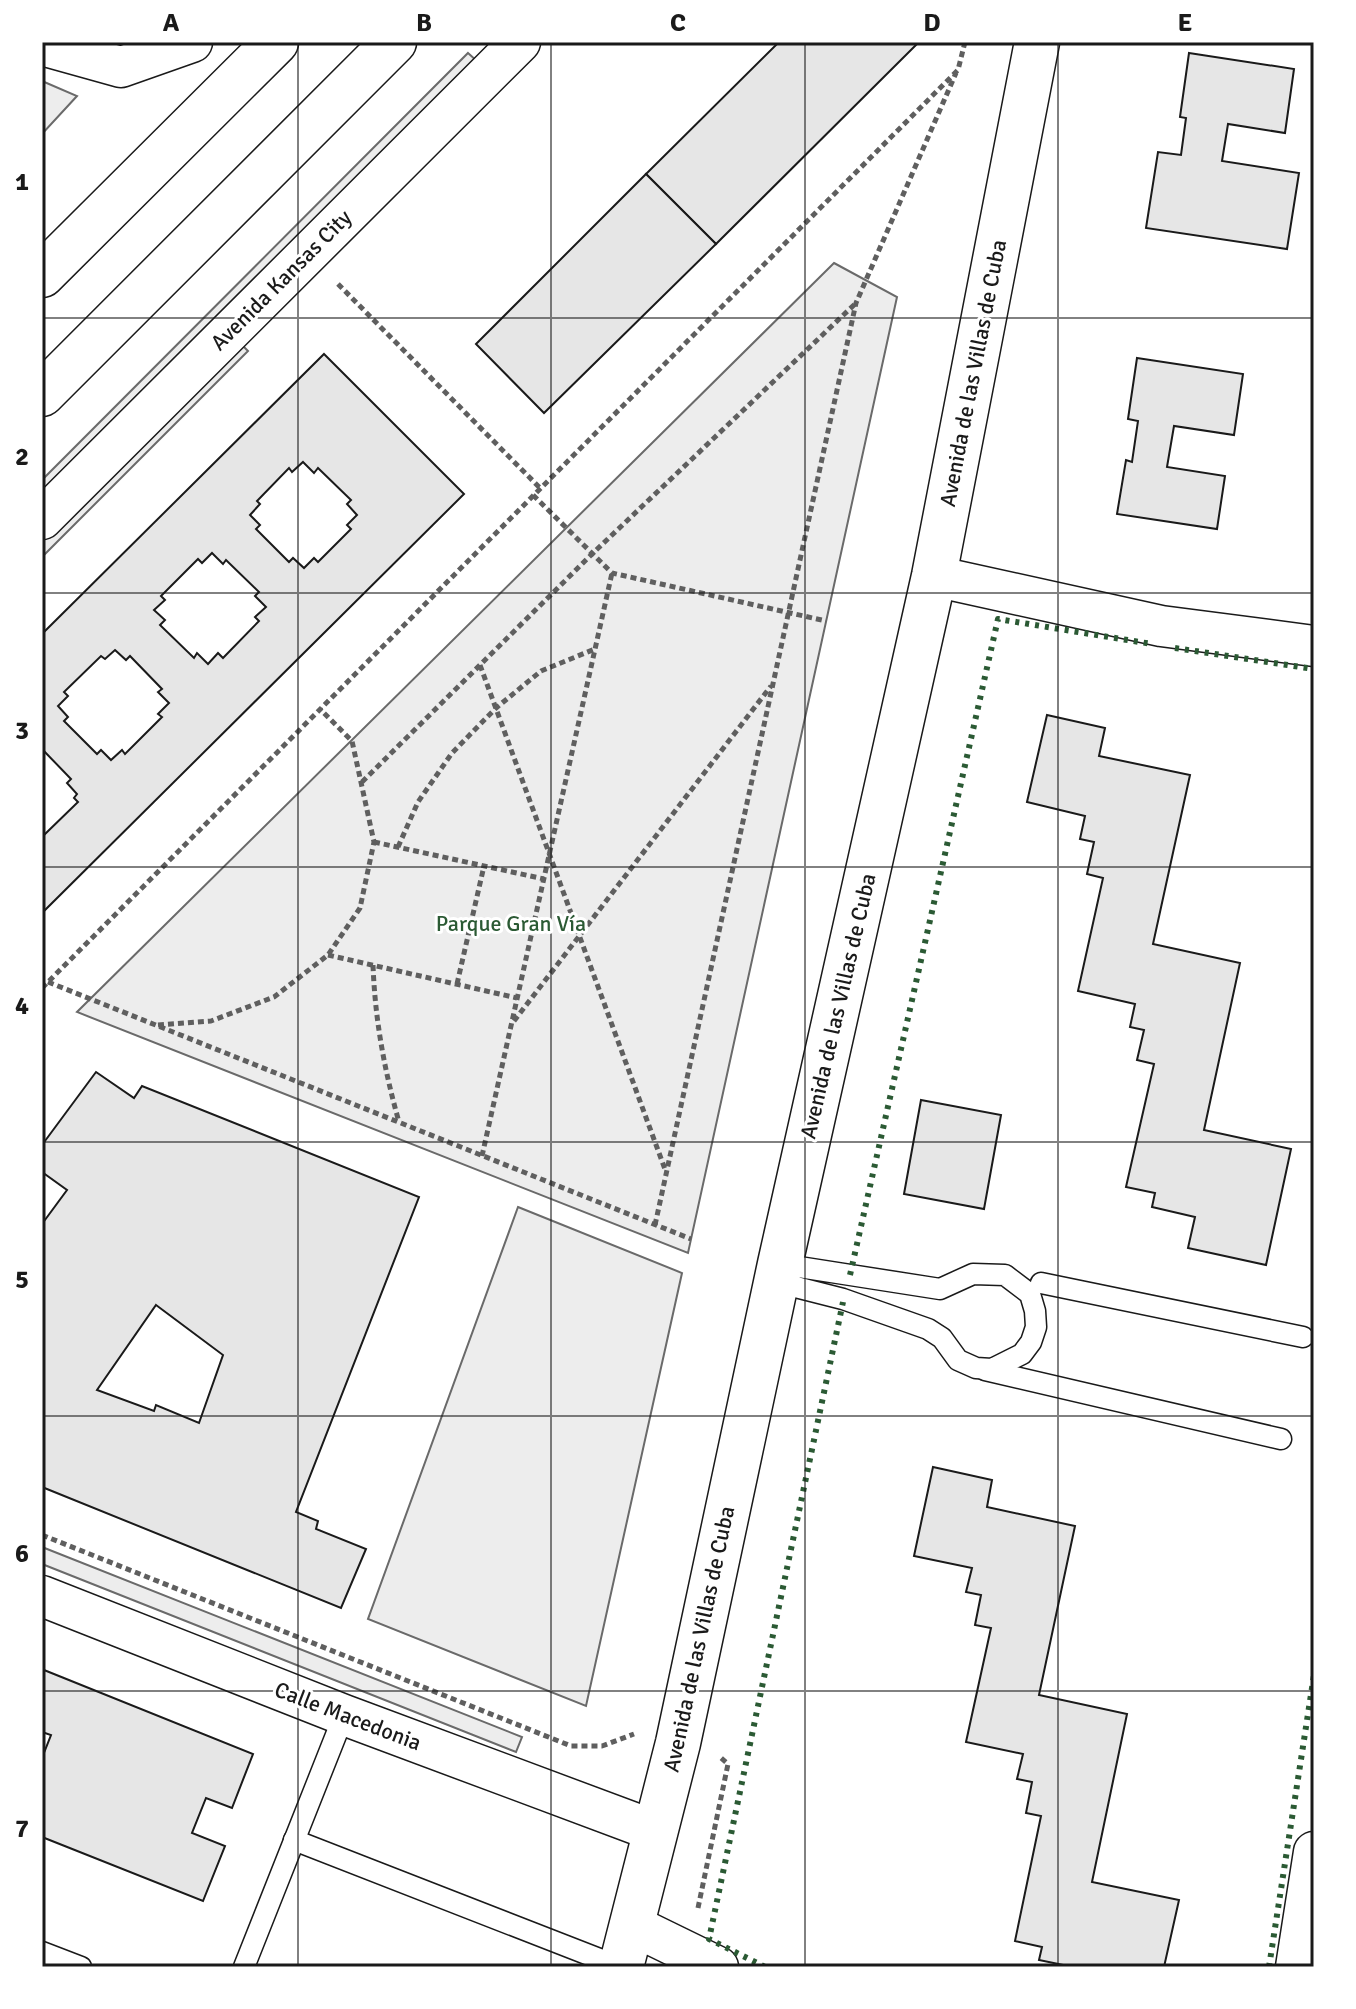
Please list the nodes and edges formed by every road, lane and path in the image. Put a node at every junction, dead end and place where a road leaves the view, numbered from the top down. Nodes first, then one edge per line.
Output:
1 (192, 42) edge
2 (276, 42) edge
3 (394, 42) edge
4 (520, 42) edge
5 (965, 42) edge
6 (1037, 42) edge
7 (42, 45) edge
8 (958, 70) junction
9 (307, 254) junction
10 (42, 275) edge
11 (856, 303) junction
12 (42, 394) edge
13 (540, 488) junction
14 (533, 495) junction
15 (42, 519) edge
16 (592, 554) junction
17 (612, 573) junction
18 (934, 576) junction
19 (789, 613) junction
20 (826, 621) dead end
21 (1314, 646) edge
22 (595, 649) junction
23 (480, 665) junction
24 (773, 683) junction
25 (496, 708) junction
26 (320, 709) junction
27 (362, 782) junction
28 (374, 842) junction
29 (398, 847) junction
30 (549, 855) junction
31 (484, 866) junction
32 (544, 879) junction
33 (580, 937) junction
34 (328, 955) junction
35 (373, 965) junction
36 (48, 982) junction
37 (457, 984) junction
38 (42, 988) edge
39 (517, 998) junction
40 (153, 1025) junction
41 (511, 1025) junction
42 (399, 1123) junction
43 (482, 1156) junction
44 (666, 1173) junction
45 (655, 1225) junction
46 (691, 1239) dead end
47 (778, 1273) junction
48 (1041, 1283) dead end
49 (1303, 1337) dead end
50 (976, 1368) junction
51 (1281, 1439) dead end
52 (42, 1535) edge
53 (42, 1596) edge
54 (344, 1715) junction
55 (643, 1735) dead end
56 (715, 1752) dead end
57 (655, 1831) junction
58 (294, 1840) junction
59 (1314, 1852) edge
60 (695, 1921) dead end
61 (632, 1925) junction
62 (42, 1952) edge
63 (81, 1967) edge
64 (244, 1967) edge
65 (620, 1967) edge
66 (718, 1967) edge
67 (1296, 1967) edge

1 - 7 street
2 - 10 street
3 - 12 street
4 - 9 street, Avenida Kansas City
5 - 8 path
6 - 18 street, Avenida de las Villas de Cuba
8 - 11 path
8 - 13 path
9 - 13 path
9 - 15 street, Avenida Kansas City
11 - 16 path
11 - 19 path
13 - 14 path
14 - 16 path
14 - 26 path
16 - 17 path
16 - 23 path
17 - 19 path
17 - 22 path
18 - 21 street
18 - 47 street, Avenida de las Villas de Cuba
19 - 20 path
19 - 24 path
22 - 25 path
22 - 30 path
23 - 25 path
23 - 27 path
24 - 33 path
24 - 44 path
25 - 29 path
25 - 30 path
26 - 27 path
26 - 36 path
27 - 28 path
28 - 29 path
28 - 34 path
29 - 31 path
30 - 32 path
30 - 33 path
31 - 32 path
31 - 37 path
32 - 39 path
33 - 41 path
33 - 44 path
34 - 35 path
34 - 40 path
35 - 37 path
35 - 42 path
36 - 38 path
36 - 40 path
37 - 39 path
39 - 41 path
40 - 42 path
41 - 43 path
42 - 43 path
43 - 45 path
44 - 45 path
45 - 46 path
47 - 50 lane
47 - 50 lane
47 - 57 street, Avenida de las Villas de Cuba
48 - 49 lane
50 - 51 lane
52 - 55 path
53 - 54 street, Calle Macedonia
54 - 57 street, Calle Macedonia
54 - 58 lane
56 - 60 path
57 - 61 street, Avenida de las Villas de Cuba
58 - 64 lane
58 - 65 lane
59 - 67 street
61 - 65 street, Avenida de las Villas de Cuba
61 - 66 street
62 - 63 lane

